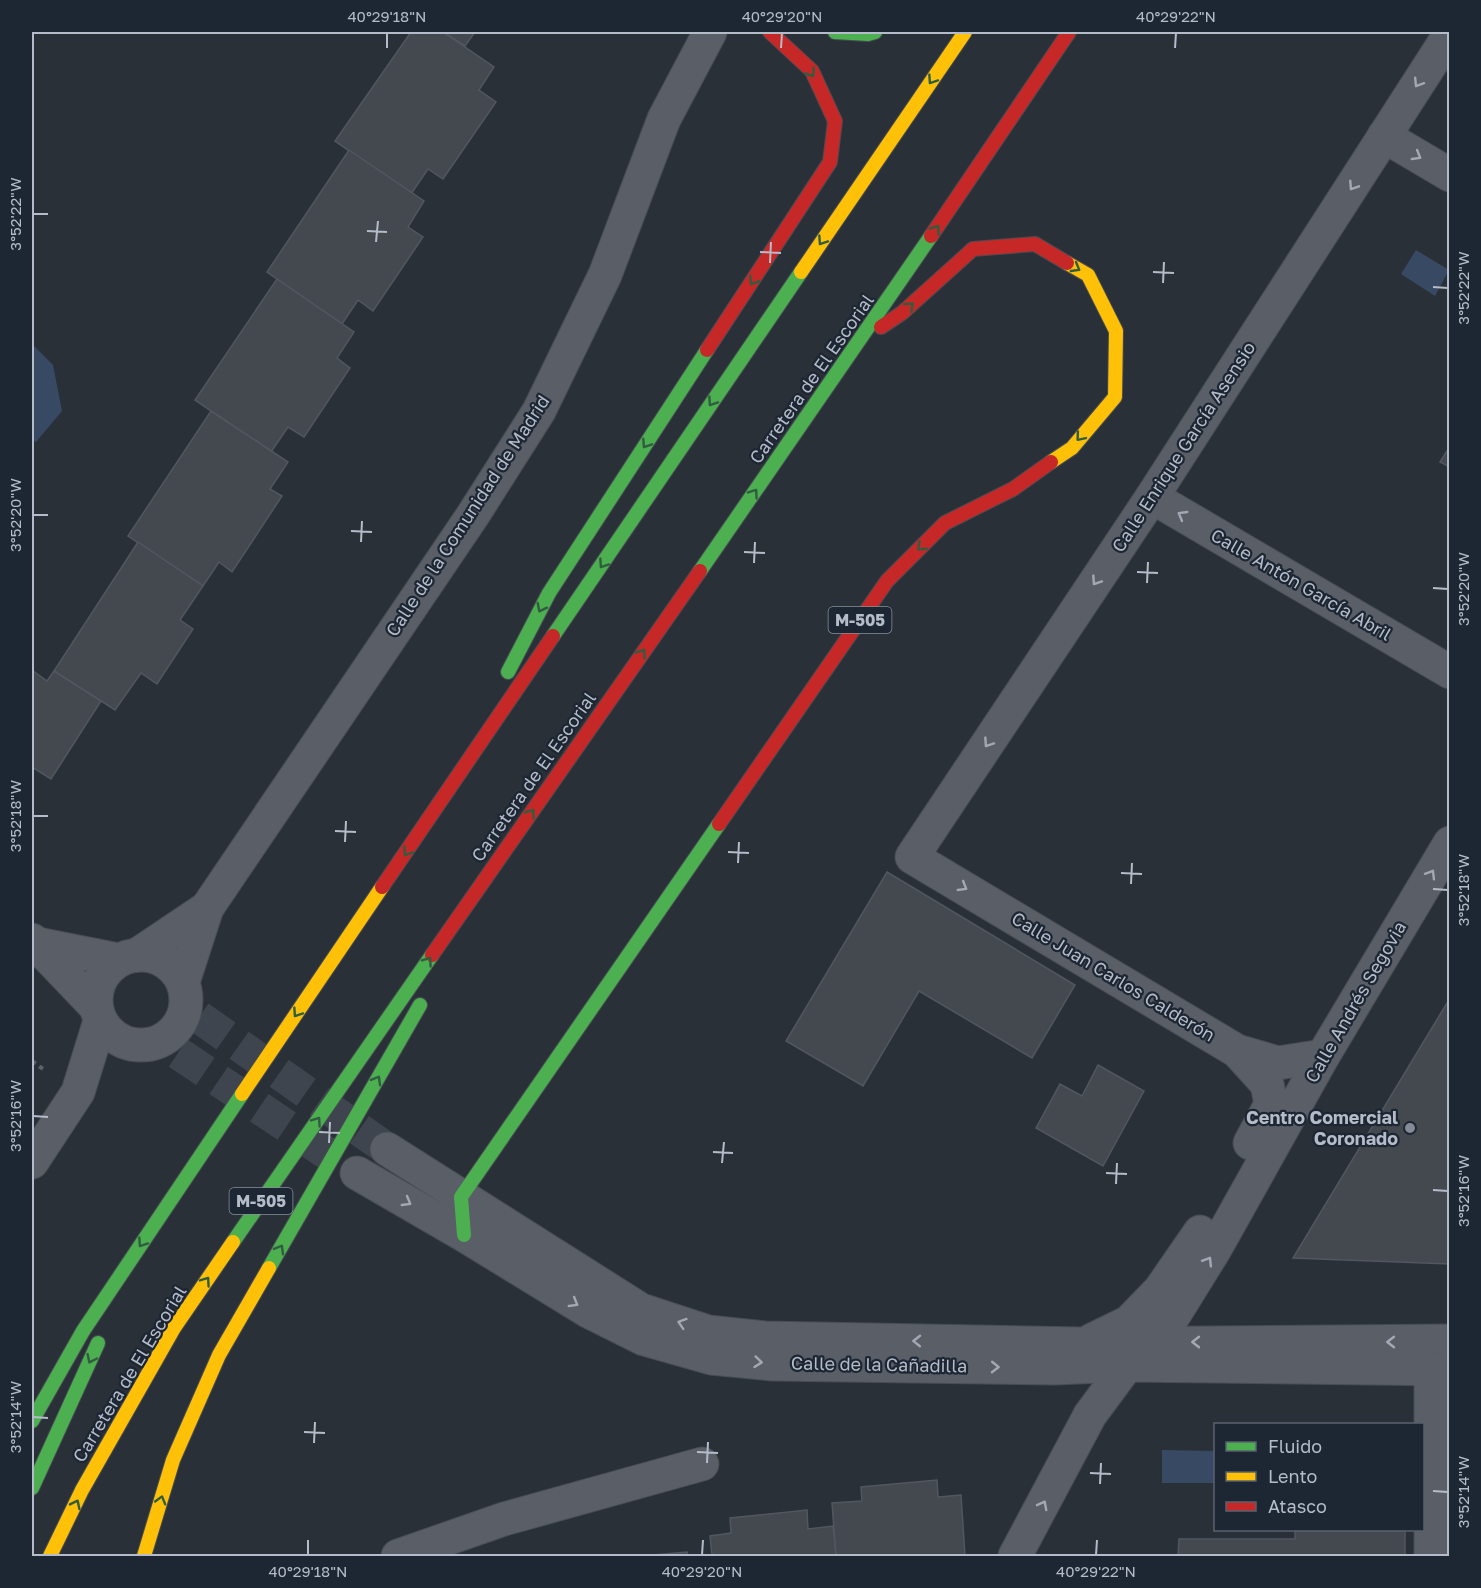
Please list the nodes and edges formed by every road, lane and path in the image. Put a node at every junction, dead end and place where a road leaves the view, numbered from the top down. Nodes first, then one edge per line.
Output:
1 (710, 32) edge
2 (770, 32) edge
3 (836, 32) edge
4 (875, 32) edge
5 (965, 32) edge
6 (1069, 32) edge
7 (1449, 34) edge
8 (1384, 136) junction
9 (1449, 175) edge
10 (862, 339) junction
11 (1152, 497) junction
12 (1449, 672) edge
13 (440, 804) junction
14 (1449, 843) edge
15 (912, 857) joint
16 (497, 861) junction
17 (207, 908) junction
18 (34, 942) edge
19 (127, 957) junction
20 (441, 966) dead end
21 (424, 997) dead end
22 (190, 1000) junction
23 (98, 1014) junction
24 (158, 1048) junction
25 (1237, 1051) junction
26 (268, 1055) junction
27 (1323, 1056) junction
28 (78, 1092) junction
29 (387, 1149) tunnel mouth
30 (32, 1162) edge
31 (357, 1173) tunnel mouth
32 (461, 1197) junction
33 (464, 1235) junction
34 (148, 1259) dead end
35 (105, 1330) dead end
36 (1449, 1341) edge
37 (1083, 1344) junction
38 (1138, 1354) junction
39 (1440, 1369) edge
40 (32, 1421) edge
41 (702, 1464) dead end
42 (32, 1488) edge
43 (50, 1557) edge
44 (144, 1557) edge
45 (398, 1557) edge
46 (1015, 1557) edge
47 (1431, 1557) edge

1 - 17 street, Calle de la Comunidad de Madrid
2 -> 13 highway
3 - 4 highway
5 -> 13 highway
10 -> 6 highway, Carretera de El Escorial / M-505
7 -> 8 street, Calle Enrique García Asensio
8 -> 9 street
8 -> 11 street, Calle Enrique García Asensio
16 -> 10 highway, Carretera de El Escorial / M-505
10 -> 32 highway, M-505
12 -> 11 street, Calle Antón García Abril
11 -> 15 street, Calle Enrique García Asensio
13 -> 26 highway
27 -> 14 street, Calle Andrés Segovia
15 -> 25 street, Calle Juan Carlos Calderón
16 - 20 highway, M-505
43 -> 16 highway, Carretera de El Escorial / M-505
17 - 19 street, Calle de la Comunidad de Madrid
17 - 22 street, Calle de la Comunidad de Madrid
18 - 19 street
18 - 23 street
19 - 22 street
19 - 23 street
44 -> 21 highway, M-505
22 - 24 street
23 - 24 street
23 - 28 street
24 - 28 street
25 - 27 street, Calle Juan Carlos Calderón
25 - 37 street
26 - 34 highway
26 -> 40 highway
38 -> 27 street, Calle Andrés Segovia
28 - 30 street
29 - 32 street, Calle de la Cañadilla
31 -> 33 street, Calle de la Cañadilla
32 - 33 highway
37 -> 32 street, Calle de la Cañadilla
33 -> 38 street, Calle de la Cañadilla
35 -> 42 highway
36 -> 38 street, Calle de la Cañadilla
37 - 38 street, Calle de la Cañadilla
38 - 39 street, Calle de la Cañadilla
46 -> 38 street, Calle Andrés Segovia
39 - 47 street
41 - 45 street

